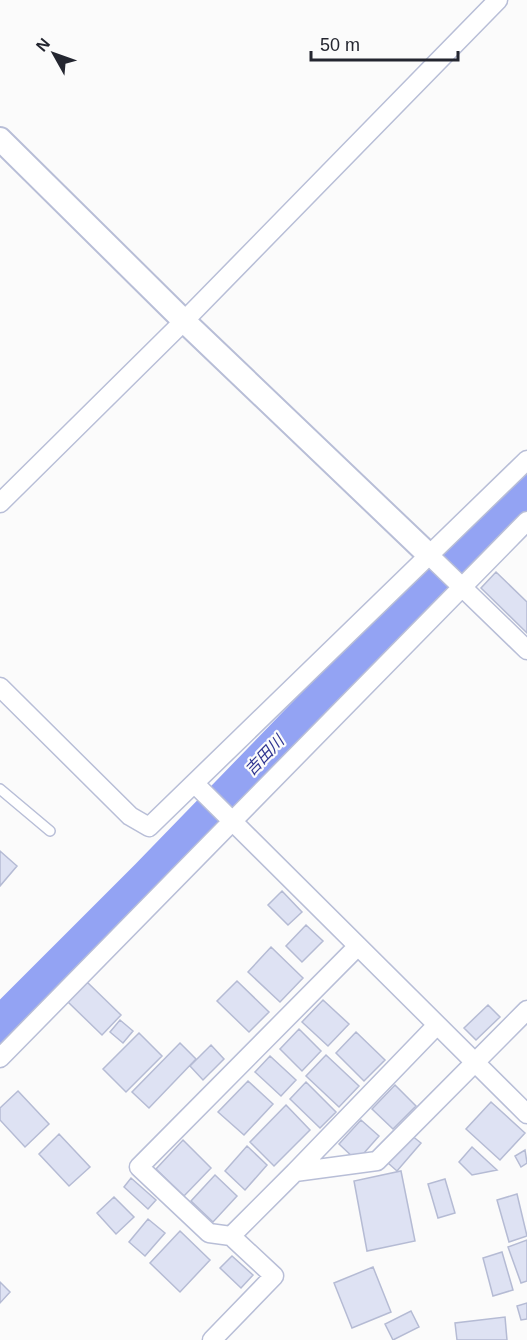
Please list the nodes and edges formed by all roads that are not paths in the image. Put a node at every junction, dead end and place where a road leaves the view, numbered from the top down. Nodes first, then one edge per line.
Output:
1 (498, 0) edge
2 (0, 139) edge
3 (184, 321) junction
4 (527, 460) edge
5 (0, 503) edge
6 (527, 521) edge
7 (430, 556) junction
8 (463, 587) junction
9 (527, 650) edge
10 (0, 687) edge
11 (195, 784) junction
12 (0, 789) edge
13 (234, 821) junction
14 (50, 831) dead end
15 (358, 946) junction
16 (527, 1010) edge
17 (436, 1024) junction
18 (0, 1058) edge
19 (475, 1063) junction
20 (527, 1114) edge
21 (295, 1172) junction
22 (231, 1236) junction
23 (212, 1340) edge

1 - 3 street
2 - 3 street
3 - 5 street
3 - 7 street
4 - 7 street
6 - 8 street
7 - 8 street
7 - 11 street
8 - 9 street
8 - 13 street
10 - 11 street
11 - 13 street
12 - 14 lane
13 - 15 street
13 - 18 street
15 - 17 street
15 - 22 street
16 - 19 street
17 - 19 street
17 - 21 street
19 - 20 street
19 - 21 street
21 - 22 street
22 - 23 street

